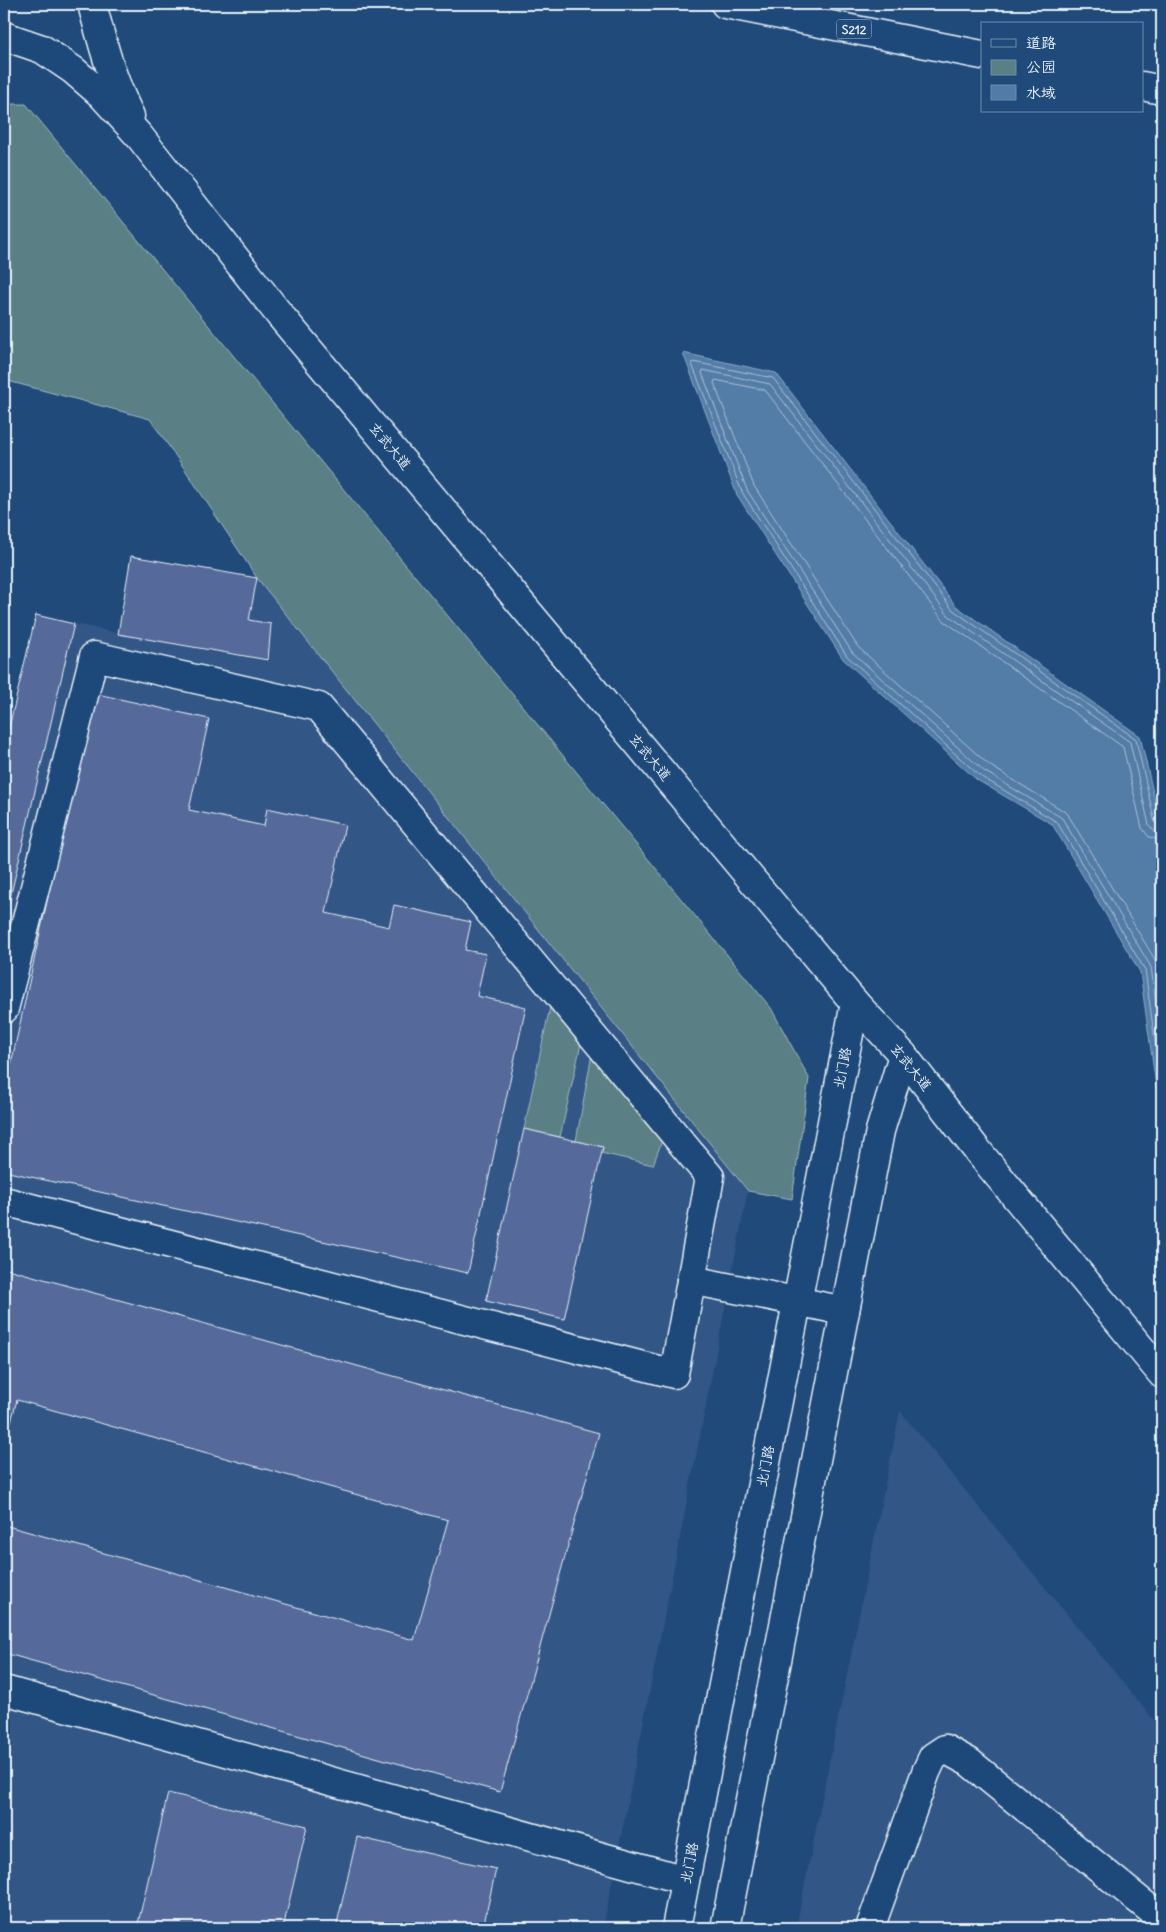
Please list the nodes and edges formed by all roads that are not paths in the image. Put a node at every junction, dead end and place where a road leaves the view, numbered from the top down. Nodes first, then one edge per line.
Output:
1 (92, 4) edge
2 (725, 4) edge
3 (4, 36) edge
4 (981, 55) edge
5 (1144, 86) edge
6 (1162, 90) edge
7 (140, 137) junction
8 (855, 1003) junction
9 (4, 1009) edge
10 (903, 1055) junction
11 (4, 1201) edge
12 (691, 1280) junction
13 (797, 1301) junction
14 (845, 1311) junction
15 (1162, 1374) edge
16 (4, 1690) edge
17 (686, 1880) junction
18 (1162, 1918) edge
19 (676, 1928) edge
20 (725, 1928) edge
21 (870, 1928) edge

1 - 7 main road
2 - 4 main road, S212
3 - 7 main road
5 - 6 main road
7 - 8 main road, 玄武大道
8 - 10 main road, 玄武大道
8 - 13 main road, 北门路
9 - 12 main road
10 - 14 main road
10 - 15 main road, 玄武大道
11 - 12 main road
12 - 13 main road
13 - 14 main road
13 - 17 main road, 北门路
14 - 20 main road
16 - 17 main road
17 - 19 main road, 北门路
18 - 21 main road

